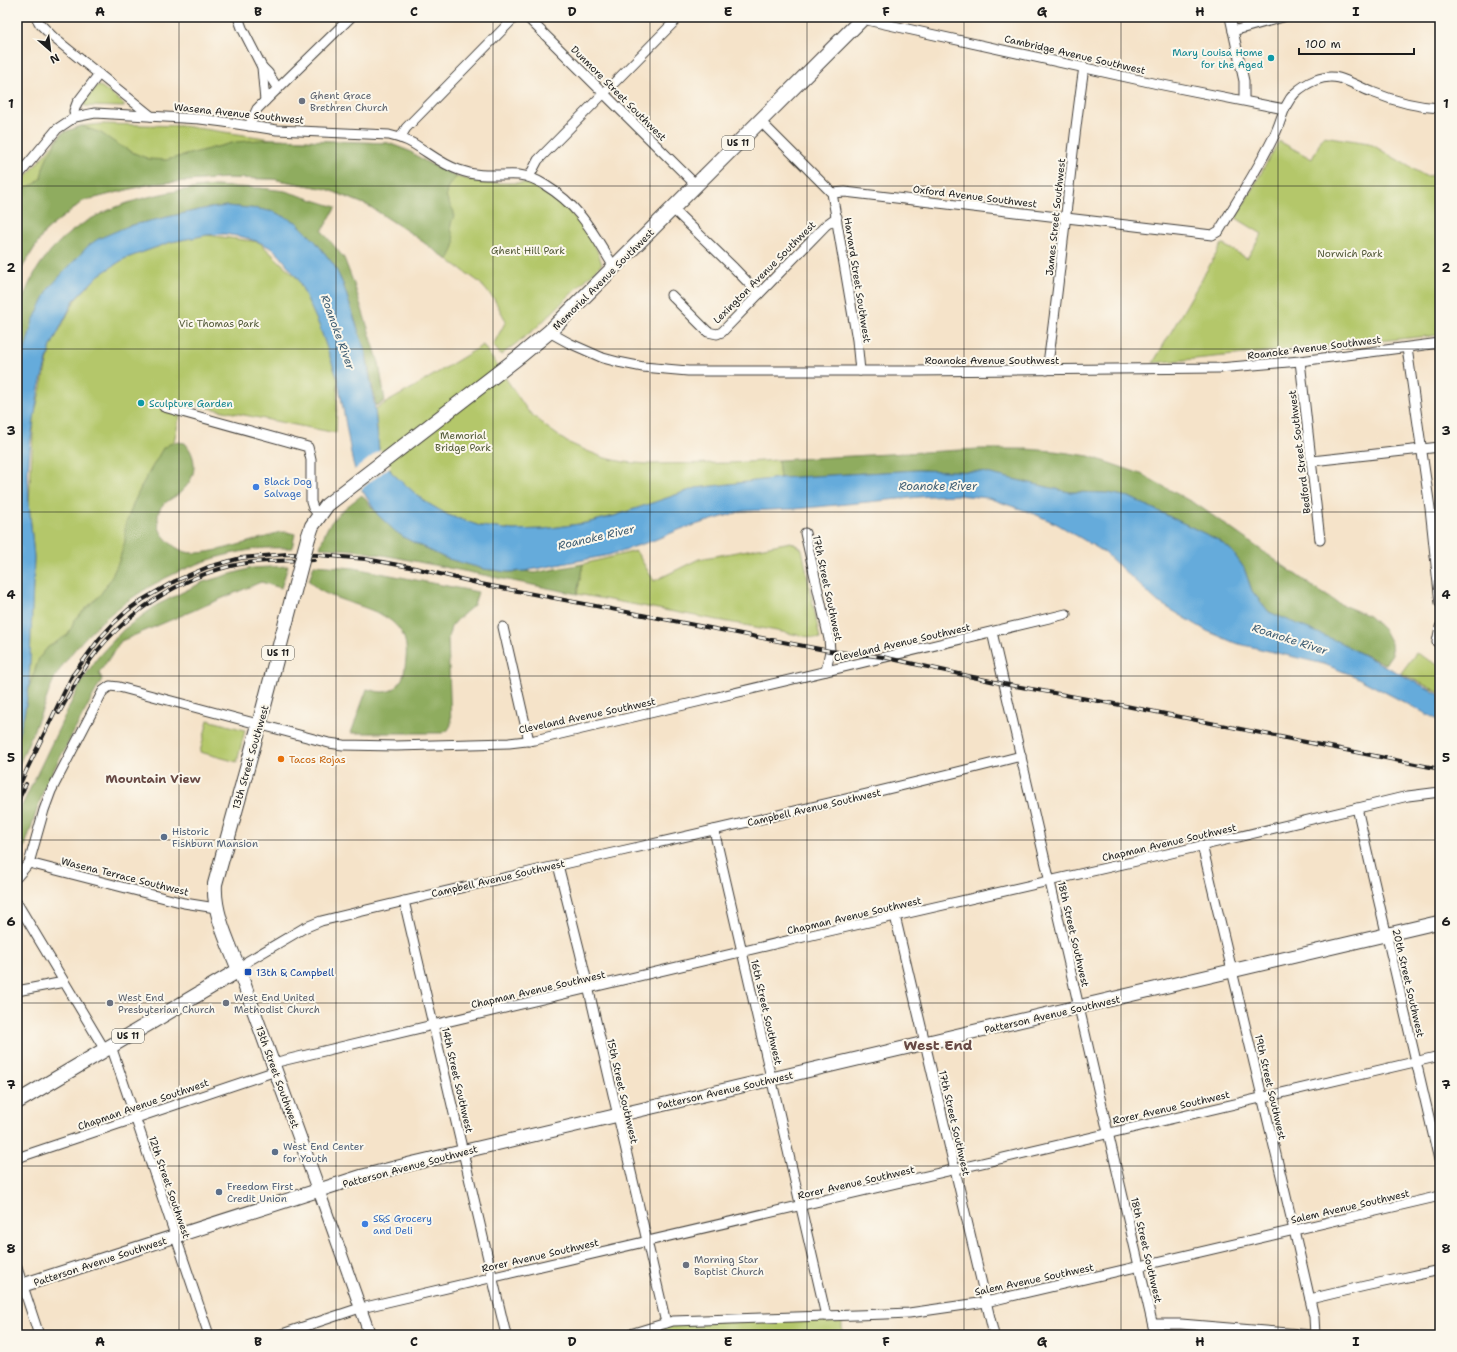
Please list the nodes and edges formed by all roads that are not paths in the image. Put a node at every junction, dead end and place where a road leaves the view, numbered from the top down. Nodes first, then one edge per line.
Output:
1 (36, 17) edge
2 (238, 17) edge
3 (351, 17) edge
4 (515, 17) edge
5 (527, 17) edge
6 (679, 17) edge
7 (1230, 17) edge
8 (1283, 17) edge
9 (863, 18) edge
10 (1233, 31) junction
11 (262, 67) junction
12 (1084, 67) junction
13 (100, 74) junction
14 (278, 89) junction
15 (604, 94) junction
16 (1244, 100) junction
17 (265, 101) junction
18 (1440, 108) edge
19 (1284, 109) junction
20 (151, 116) junction
21 (75, 117) junction
22 (760, 122) junction
23 (249, 126) junction
24 (400, 138) junction
25 (17, 177) edge
26 (529, 177) junction
27 (696, 185) junction
28 (832, 193) junction
29 (673, 209) junction
30 (837, 217) junction
31 (1066, 217) junction
32 (614, 268) junction
33 (758, 294) junction
34 (671, 295) dead end
35 (549, 332) junction
36 (1440, 343) edge
37 (1407, 348) junction
38 (1300, 361) junction
39 (1047, 370) junction
40 (860, 371) junction
41 (164, 407) dead end
42 (1440, 447) edge
43 (1421, 449) junction
44 (1312, 461) junction
45 (319, 515) junction
46 (805, 533) dead end
47 (1320, 540) dead end
48 (1440, 603) edge
49 (1066, 614) dead end
50 (503, 627) dead end
51 (1440, 627) edge
52 (992, 632) junction
53 (1440, 644) edge
54 (826, 671) junction
55 (259, 725) junction
56 (529, 740) junction
57 (1021, 756) junction
58 (1440, 792) edge
59 (1357, 808) junction
60 (714, 830) junction
61 (1202, 845) junction
62 (29, 863) junction
63 (558, 865) junction
64 (17, 877) edge
65 (1050, 880) junction
66 (404, 900) junction
67 (17, 903) edge
68 (216, 908) junction
69 (895, 916) junction
70 (1440, 922) edge
71 (1387, 935) junction
72 (742, 952) junction
73 (238, 970) junction
74 (1233, 971) junction
75 (64, 982) junction
76 (588, 988) junction
77 (17, 991) edge
78 (1080, 1007) junction
79 (434, 1024) junction
80 (926, 1043) junction
81 (108, 1048) junction
82 (1440, 1056) edge
83 (1416, 1062) junction
84 (274, 1067) junction
85 (772, 1079) junction
86 (1263, 1098) junction
87 (17, 1102) edge
88 (617, 1115) junction
89 (135, 1118) junction
90 (1109, 1133) junction
91 (463, 1151) junction
92 (17, 1158) edge
93 (1440, 1164) edge
94 (310, 1165) junction
95 (955, 1170) junction
96 (378, 1172) junction
97 (319, 1191) junction
98 (1440, 1196) edge
99 (801, 1206) junction
100 (1294, 1230) junction
101 (175, 1237) junction
102 (647, 1242) junction
103 (1140, 1266) junction
104 (17, 1268) edge
105 (1440, 1270) edge
106 (493, 1278) junction
107 (20, 1286) edge
108 (1310, 1299) junction
109 (986, 1302) junction
110 (360, 1308) junction
111 (826, 1316) junction
112 (666, 1323) junction
113 (1154, 1324) junction
114 (1269, 1333) edge
115 (39, 1335) edge
116 (209, 1335) edge
117 (279, 1335) edge
118 (370, 1335) edge
119 (506, 1335) edge
120 (627, 1335) edge
121 (994, 1335) edge
122 (1155, 1335) edge
123 (1314, 1335) edge

1 - 13 street
2 - 11 street
3 - 14 street
4 - 24 street
5 - 15 street, Dunmore Street Southwest
6 - 15 street
7 - 10 street
8 - 10 street
9 - 12 street, Cambridge Avenue Southwest
9 - 22 main road, Memorial Avenue Southwest / US 11
10 - 16 street
11 - 14 street
11 - 17 street
12 - 16 street, Cambridge Avenue Southwest
12 - 31 street, James Street Southwest
13 - 20 street
13 - 21 street
14 - 17 street
15 - 26 street
15 - 27 street, Dunmore Street Southwest
16 - 19 street, Cambridge Avenue Southwest
17 - 23 street
18 - 19 street
19 - 31 street, Oxford Avenue Southwest
20 - 21 street, Wasena Avenue Southwest
20 - 23 street, Wasena Avenue Southwest
21 - 25 street, Wasena Avenue Southwest
22 - 27 main road, Memorial Avenue Southwest / US 11
22 - 28 street
23 - 24 street, Wasena Avenue Southwest
24 - 26 street, Wasena Avenue Southwest
26 - 32 street, Wasena Avenue Southwest
27 - 29 main road, Memorial Avenue Southwest / US 11
28 - 30 street, Harvard Street Southwest
28 - 31 street, Oxford Avenue Southwest
29 - 32 main road, Memorial Avenue Southwest / US 11
29 - 33 street
30 - 33 street, Lexington Avenue Southwest
30 - 40 street, Harvard Street Southwest
31 - 39 street, James Street Southwest
32 - 35 main road, Memorial Avenue Southwest / US 11
33 - 34 street, Lexington Avenue Southwest
35 - 40 street, Roanoke Avenue Southwest
35 - 45 main road, Memorial Avenue Southwest / US 11
36 - 37 street, Roanoke Avenue Southwest
37 - 38 street, Roanoke Avenue Southwest
37 - 43 street
38 - 39 street, Roanoke Avenue Southwest
38 - 44 street, Bedford Street Southwest
39 - 40 street, Roanoke Avenue Southwest
41 - 45 street
42 - 43 street
43 - 44 street
43 - 48 street
44 - 47 street, Bedford Street Southwest
45 - 55 main road, 13th Street Southwest / US 11, bridge
46 - 54 street, 17th Street Southwest
49 - 52 street, Cleveland Avenue Southwest
50 - 56 street
51 - 53 street
52 - 54 street, Cleveland Avenue Southwest
52 - 57 street, 18th Street Southwest
54 - 56 street, Cleveland Avenue Southwest
55 - 56 street, Cleveland Avenue Southwest
55 - 62 street, Cleveland Avenue Southwest
55 - 68 main road, 13th Street Southwest / US 11
57 - 60 street, Campbell Avenue Southwest
57 - 65 street, 18th Street Southwest
58 - 59 street, Chapman Avenue Southwest
59 - 61 street, Chapman Avenue Southwest
59 - 71 street, 20th Street Southwest
60 - 63 street, Campbell Avenue Southwest
60 - 72 street, 16th Street Southwest
61 - 65 street, Chapman Avenue Southwest
61 - 74 street, 19th Street Southwest
62 - 64 street
62 - 68 street, Wasena Terrace Southwest
63 - 66 street, Campbell Avenue Southwest
63 - 76 street, 15th Street Southwest
65 - 69 street, Chapman Avenue Southwest
65 - 78 street, 18th Street Southwest
66 - 73 street, Campbell Avenue Southwest
66 - 79 street, 14th Street Southwest
67 - 75 street, 12th Street Southwest
68 - 73 main road, 13th Street Southwest / US 11
69 - 72 street, Chapman Avenue Southwest
69 - 80 street, 17th Street Southwest
70 - 71 main road, Patterson Avenue Southwest
71 - 74 main road, Patterson Avenue Southwest
71 - 83 street, 20th Street Southwest
72 - 76 street, Chapman Avenue Southwest
72 - 85 street, 16th Street Southwest
73 - 81 main road, Campbell Avenue Southwest / US 11
73 - 84 main road, 13th Street Southwest
74 - 78 main road, Patterson Avenue Southwest
74 - 86 street, 19th Street Southwest
75 - 77 street
75 - 81 street, 12th Street Southwest
76 - 79 street, Chapman Avenue Southwest
76 - 88 street, 15th Street Southwest
78 - 80 main road, Patterson Avenue Southwest
78 - 90 street, 18th Street Southwest
79 - 84 street, Chapman Avenue Southwest
79 - 91 street, 14th Street Southwest
80 - 85 main road, Patterson Avenue Southwest
80 - 95 street, 17th Street Southwest
81 - 87 main road, Campbell Avenue Southwest / US 11
81 - 89 street, 12th Street Southwest
82 - 83 street, Rorer Avenue Southwest
83 - 86 street, Rorer Avenue Southwest
83 - 93 street, 20th Street Southwest
84 - 89 street, Chapman Avenue Southwest
84 - 94 main road, 13th Street Southwest
85 - 88 main road, Patterson Avenue Southwest
85 - 99 street, 16th Street Southwest
86 - 90 street, Rorer Avenue Southwest
86 - 100 street, 19th Street Southwest
88 - 91 main road, Patterson Avenue Southwest
88 - 102 street, 15th Street Southwest
89 - 92 street, Chapman Avenue Southwest
89 - 101 street, 12th Street Southwest
90 - 95 street, Rorer Avenue Southwest
90 - 103 street, 18th Street Southwest
91 - 96 main road, Patterson Avenue Southwest
91 - 106 street, 14th Street Southwest
94 - 96 main road
94 - 97 main road, 13th Street Southwest
95 - 99 street, Rorer Avenue Southwest
95 - 109 street, 17th Street Southwest
96 - 97 main road, Patterson Avenue Southwest
97 - 101 main road, Patterson Avenue Southwest
97 - 110 street, 13th Street Southwest
98 - 100 street, Salem Avenue Southwest
99 - 102 street, Rorer Avenue Southwest
99 - 111 street, 16th Street Southwest
100 - 103 street, Salem Avenue Southwest
100 - 108 street, 19th Street Southwest
101 - 107 main road, Patterson Avenue Southwest
101 - 116 street, 12th Street Southwest
102 - 106 street, Rorer Avenue Southwest
102 - 112 street, 15th Street Southwest
103 - 109 street, Salem Avenue Southwest
103 - 113 street, 18th Street Southwest
104 - 107 street
105 - 108 street
106 - 110 street, Rorer Avenue Southwest
106 - 119 street, 14th Street Southwest
107 - 115 street
108 - 123 street, 19th Street Southwest
109 - 111 street, Salem Avenue Southwest
109 - 121 street, 17th Street Southwest
110 - 117 street, Rorer Avenue Southwest
110 - 118 street, 13th Street Southwest
111 - 112 street, Salem Avenue Southwest
112 - 120 street, Salem Avenue Southwest
113 - 114 street
113 - 122 street, 18th Street Southwest
114 - 123 street

